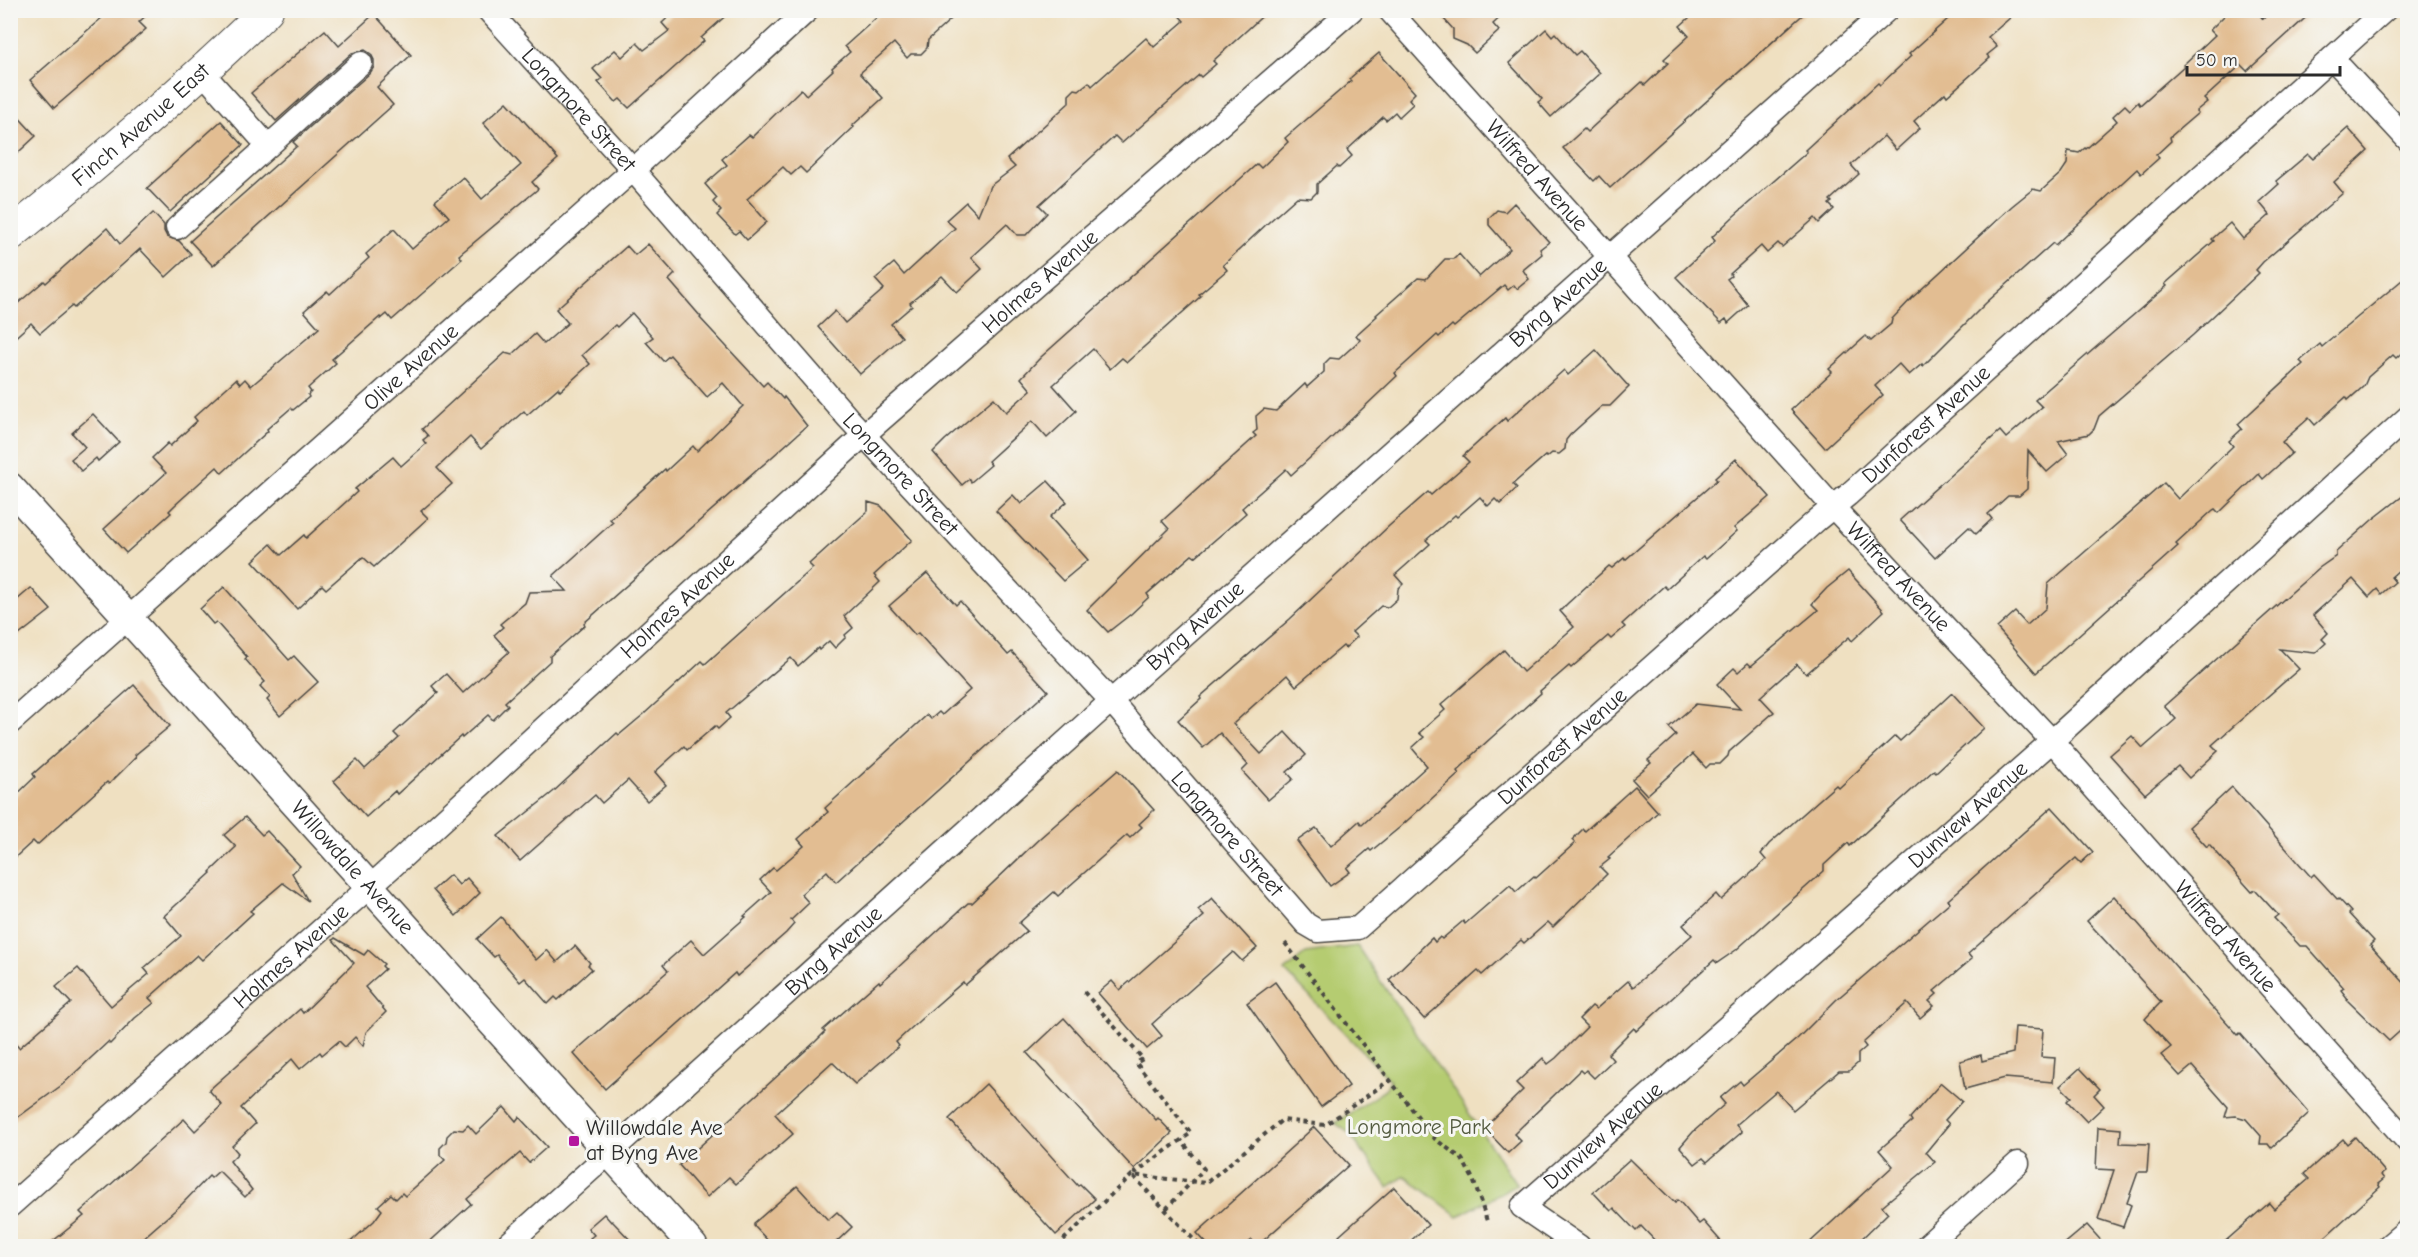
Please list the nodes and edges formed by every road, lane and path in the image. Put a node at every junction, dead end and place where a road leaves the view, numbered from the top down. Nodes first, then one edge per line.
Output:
1 (267, 10) edge
2 (488, 10) edge
3 (808, 10) edge
4 (1352, 10) edge
5 (1389, 10) edge
6 (1887, 10) edge
7 (2385, 10) edge
8 (2331, 58) junction
9 (361, 63) dead end
10 (202, 72) junction
11 (2408, 140) edge
12 (268, 146) junction
13 (633, 170) junction
14 (177, 228) dead end
15 (10, 235) edge
16 (1610, 256) junction
17 (2408, 417) edge
18 (864, 434) junction
19 (10, 487) edge
20 (1833, 507) junction
21 (128, 618) junction
22 (1111, 702) junction
23 (10, 723) edge
24 (2052, 741) junction
25 (369, 886) junction
26 (1318, 931) joint
27 (1285, 943) dead end
28 (1084, 993) dead end
29 (1390, 1080) junction
30 (1181, 1140) junction
31 (2408, 1142) edge
32 (609, 1154) junction
33 (2018, 1163) dead end
34 (1132, 1175) junction
35 (1193, 1181) junction
36 (10, 1206) edge
37 (1166, 1209) junction
38 (1487, 1221) dead end
39 (2408, 1229) edge
40 (654, 1242) dead end
41 (506, 1246) edge
42 (650, 1246) edge
43 (693, 1246) edge
44 (1057, 1246) edge
45 (1200, 1246) edge
46 (1579, 1246) edge
47 (1926, 1246) edge
48 (2388, 1246) edge

1 - 10 main road, Finch Avenue East
2 - 13 street, Longmore Street
3 - 13 street, Olive Avenue
4 - 18 street, Holmes Avenue
5 - 16 street, Wilfred Avenue
6 - 16 street, Byng Avenue
7 - 8 street, Dunforest Avenue
8 - 11 street
8 - 20 street, Dunforest Avenue
9 - 12 street
10 - 12 street
10 - 15 main road, Finch Avenue East
12 - 14 street
13 - 18 street, Longmore Street
13 - 21 street, Olive Avenue
16 - 20 street, Wilfred Avenue
16 - 22 street, Byng Avenue
17 - 24 street, Dunview Avenue
18 - 22 street, Longmore Street
18 - 25 street, Holmes Avenue
19 - 21 street, Willowdale Avenue
20 - 24 street, Wilfred Avenue
20 - 26 street, Dunforest Avenue
21 - 23 street, Olive Avenue
21 - 25 street, Willowdale Avenue
22 - 26 street, Longmore Street
22 - 32 street, Byng Avenue
24 - 31 street, Wilfred Avenue
24 - 46 street, Dunview Avenue
25 - 32 street, Willowdale Avenue
25 - 36 street, Holmes Avenue
27 - 29 path
28 - 30 path
29 - 35 path
29 - 38 path
30 - 34 path
30 - 35 path
32 - 41 street, Byng Avenue
32 - 43 street, Willowdale Avenue
33 - 47 street
34 - 35 path
34 - 37 path
34 - 44 path
35 - 37 path
37 - 45 path
39 - 48 street
40 - 42 path

